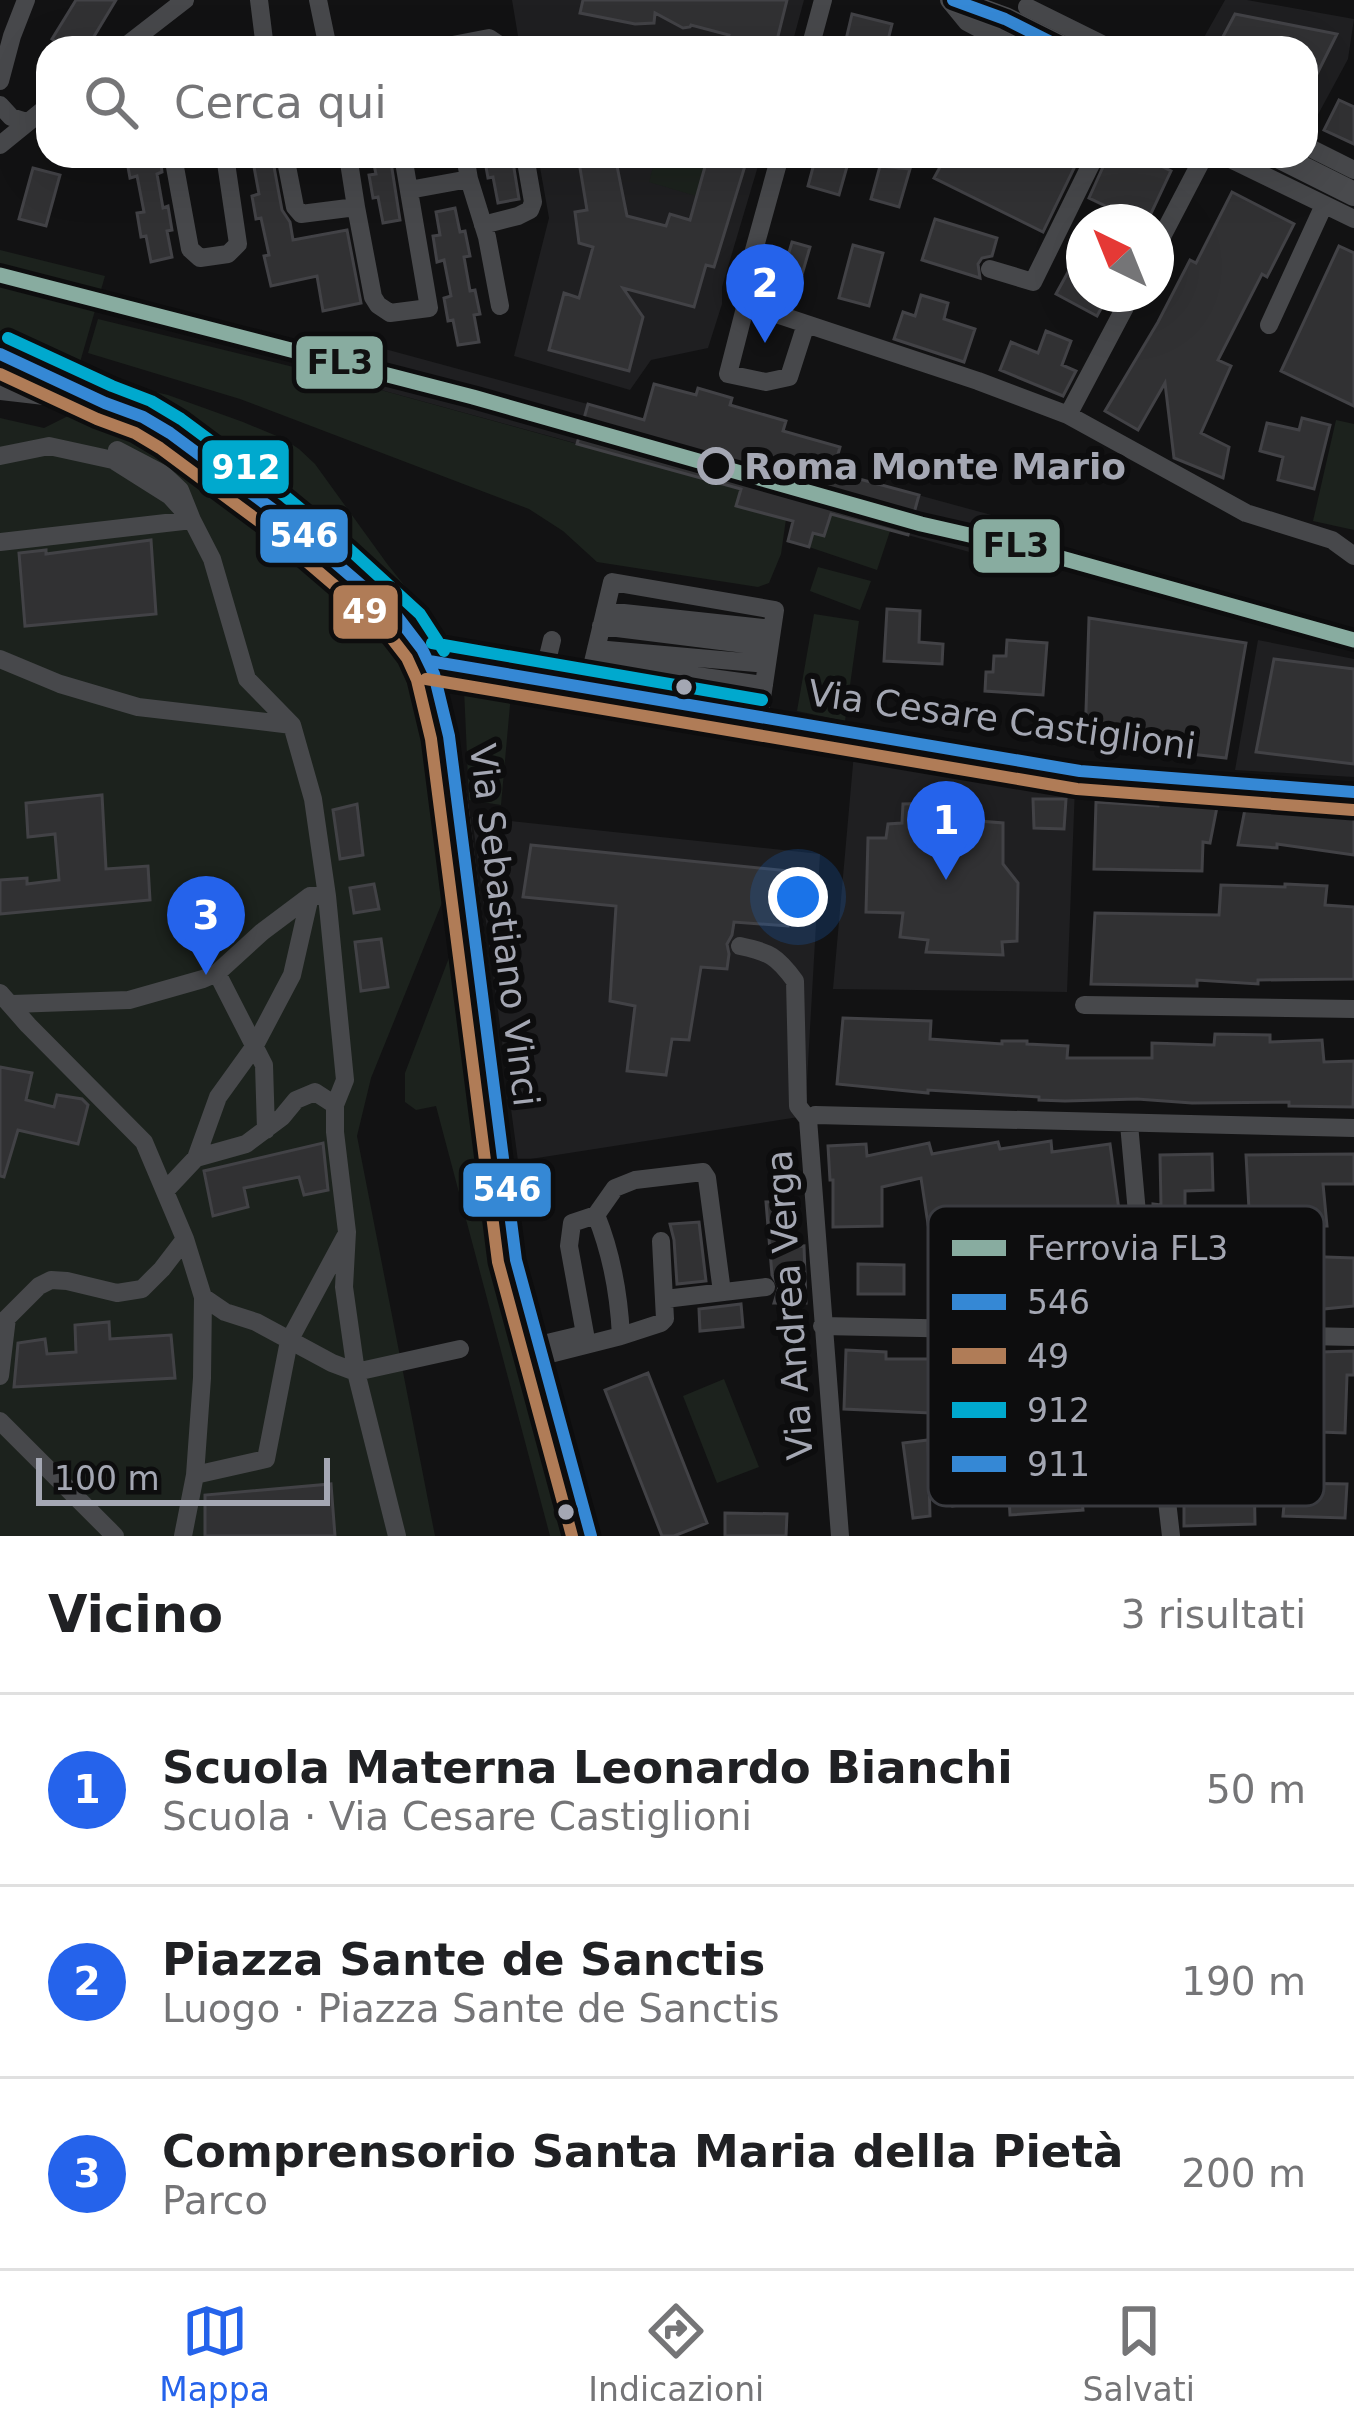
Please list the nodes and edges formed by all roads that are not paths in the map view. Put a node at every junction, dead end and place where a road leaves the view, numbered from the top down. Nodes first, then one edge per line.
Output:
1 (26, 0) edge
2 (185, 0) edge
3 (259, 0) edge
4 (319, 0) edge
5 (823, 0) edge
6 (951, 0) edge
7 (1017, 7) edge
8 (138, 36) edge
9 (264, 36) edge
10 (326, 36) edge
11 (813, 36) edge
12 (993, 36) edge
13 (1050, 36) edge
14 (1083, 36) edge
15 (0, 81) edge
16 (0, 105) edge
17 (36, 115) edge
18 (27, 122) junction
19 (0, 145) edge
20 (1318, 152) edge
21 (174, 168) edge
22 (227, 168) edge
23 (287, 168) edge
24 (350, 168) edge
25 (406, 168) edge
26 (467, 168) edge
27 (527, 168) edge
28 (777, 168) edge
29 (1089, 168) edge
30 (1198, 168) edge
31 (1248, 168) edge
32 (1302, 168) edge
33 (1354, 170) edge
34 (469, 179) junction
35 (409, 190) junction
36 (1354, 194) edge
37 (1324, 205) junction
38 (356, 207) junction
39 (1174, 213) edge
40 (1354, 219) edge
41 (483, 225) junction
42 (990, 269) dead end
43 (746, 304) junction
44 (500, 306) dead end
45 (1122, 312) edge
46 (806, 324) junction
47 (1268, 325) dead end
48 (0, 354) edge
49 (0, 391) edge
50 (105, 403) junction
51 (1068, 415) junction
52 (0, 445) edge
53 (0, 456) edge
54 (192, 520) junction
55 (0, 542) edge
56 (1354, 556) edge
57 (603, 619) junction
58 (552, 640) dead end
59 (594, 656) junction
60 (768, 656) junction
61 (0, 658) edge
62 (429, 661) junction
63 (680, 674) junction
64 (542, 682) junction
65 (587, 688) junction
66 (649, 698) junction
67 (759, 718) junction
68 (292, 725) junction
69 (1354, 792) edge
70 (318, 896) junction
71 (740, 946) dead end
72 (217, 973) junction
73 (6, 999) edge
74 (1084, 1005) dead end
75 (1354, 1009) edge
76 (254, 1047) junction
77 (334, 1105) junction
78 (808, 1119) junction
79 (1129, 1124) junction
80 (1354, 1128) edge
81 (266, 1130) junction
82 (196, 1158) junction
83 (165, 1191) junction
84 (1136, 1206) edge
85 (596, 1215) junction
86 (347, 1232) junction
87 (184, 1240) junction
88 (661, 1240) dead end
89 (766, 1287) dead end
90 (722, 1292) junction
91 (203, 1297) junction
92 (665, 1299) junction
93 (3, 1318) edge
94 (822, 1326) junction
95 (928, 1329) edge
96 (621, 1336) junction
97 (1324, 1337) edge
98 (1354, 1337) edge
99 (289, 1341) junction
100 (460, 1349) dead end
101 (540, 1351) junction
102 (356, 1372) junction
103 (0, 1376) edge
104 (0, 1421) edge
105 (195, 1475) junction
106 (1168, 1506) edge
107 (115, 1536) edge
108 (183, 1536) edge
109 (397, 1536) edge
110 (591, 1536) edge
111 (840, 1536) edge
112 (1171, 1536) edge

1 - 15 street
2 - 8 street
3 - 9 street
4 - 10 street
5 - 11 street
6 - 7 main road
6 - 12 street
7 - 13 main road
7 - 14 street
16 - 18 street
17 - 18 street
18 - 19 street
20 - 33 street
21 - 22 street
23 - 38 street
24 - 38 street
25 - 35 street
26 - 34 street
27 - 41 street
28 - 43 street
29 - 42 street
30 - 39 street
31 - 37 street
32 - 36 main road
34 - 35 street
34 - 41 street
35 - 38 street
37 - 40 street
37 - 47 street
41 - 44 street
43 - 46 street
43 - 46 street
45 - 51 street
46 - 51 street
48 - 50 street, Via Sebastiano Vinci
49 - 50 street, Via Sebastiano Vinci
50 - 62 street, Via Sebastiano Vinci
51 - 56 street
52 - 54 street
53 - 54 street
54 - 55 street
54 - 68 street
57 - 59 street
57 - 60 street
57 - 60 street
58 - 64 street
59 - 60 street
59 - 63 street
59 - 65 street
60 - 63 street
60 - 67 street
61 - 68 street
62 - 64 street, Via Cesare Castiglioni
62 - 101 street, Via Sebastiano Vinci
63 - 66 street
64 - 65 street, Via Cesare Castiglioni
65 - 66 street, Via Cesare Castiglioni
66 - 67 street, Via Cesare Castiglioni
67 - 69 street, Via Cesare Castiglioni
68 - 70 street
70 - 72 street
70 - 76 street
70 - 77 street
71 - 78 street, Via Andrea Verga
72 - 73 street
72 - 76 street
73 - 83 street
74 - 75 street
76 - 81 street
76 - 82 street
77 - 81 street
77 - 86 street
78 - 79 street
78 - 94 street, Via Andrea Verga
79 - 80 street
79 - 84 street
81 - 82 street
82 - 83 street
83 - 87 street
85 - 90 street
85 - 96 street
85 - 101 street
86 - 99 street
86 - 102 street
87 - 91 street
87 - 93 street
88 - 92 street
89 - 90 street
90 - 92 street
91 - 99 street
91 - 105 street
92 - 96 street
93 - 103 street
94 - 95 street
94 - 111 street, Via Andrea Verga
96 - 101 street
97 - 98 street
99 - 102 street
99 - 105 street
100 - 102 street
101 - 110 street, Via Sebastiano Vinci
102 - 109 street
104 - 107 street
105 - 108 street
106 - 112 street

